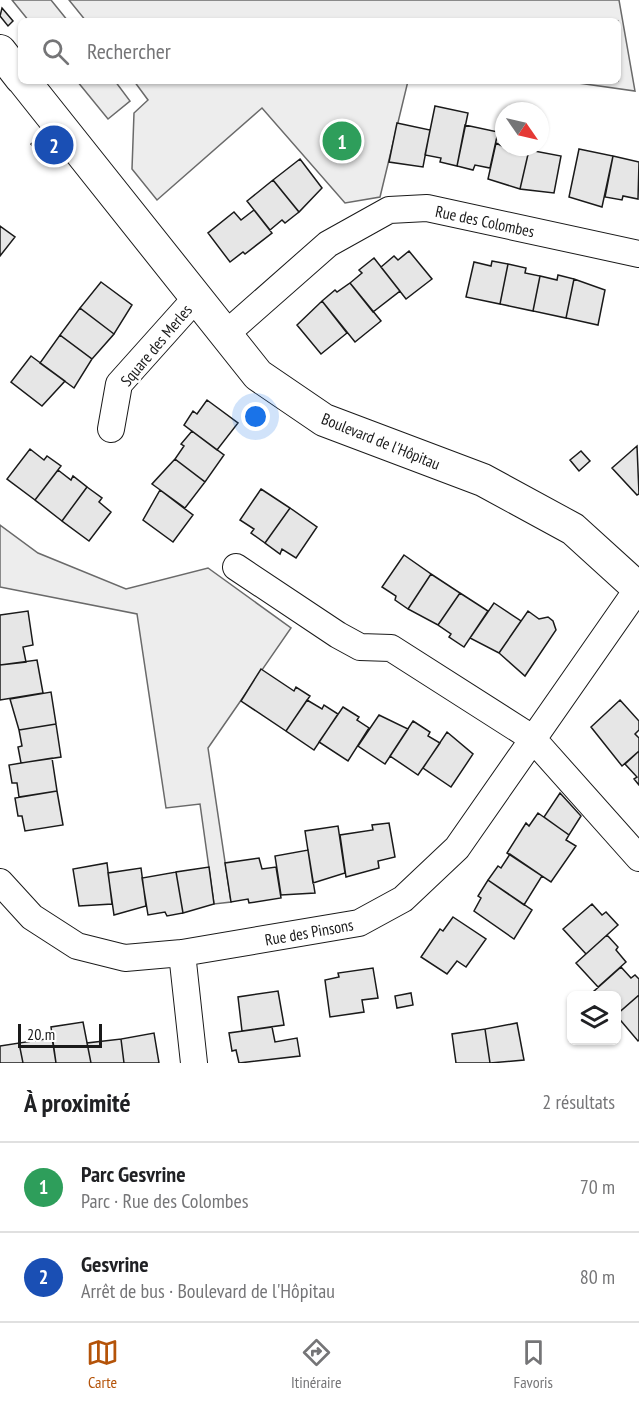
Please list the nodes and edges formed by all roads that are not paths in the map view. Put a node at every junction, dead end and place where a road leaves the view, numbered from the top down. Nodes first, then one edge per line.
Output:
1 (0, 51) edge
2 (18, 74) edge
3 (26, 84) edge
4 (639, 254) edge
5 (196, 298) junction
6 (227, 333) junction
7 (111, 429) dead end
8 (236, 567) dead end
9 (639, 588) edge
10 (532, 738) junction
11 (639, 858) edge
12 (0, 882) edge
13 (182, 952) junction
14 (194, 1063) edge

1 - 2 street, Boulevard de l'Hôpitau
3 - 5 street, Boulevard de l'Hôpitau
4 - 6 street, Rue des Colombes
5 - 6 street, Boulevard de l'Hôpitau
5 - 7 street, Square des Merles
6 - 9 street, Boulevard de l'Hôpitau
8 - 10 street
9 - 10 street, Rue des Pinsons
10 - 11 street
10 - 13 street, Rue des Pinsons
12 - 13 street, Rue des Pinsons
13 - 14 street

